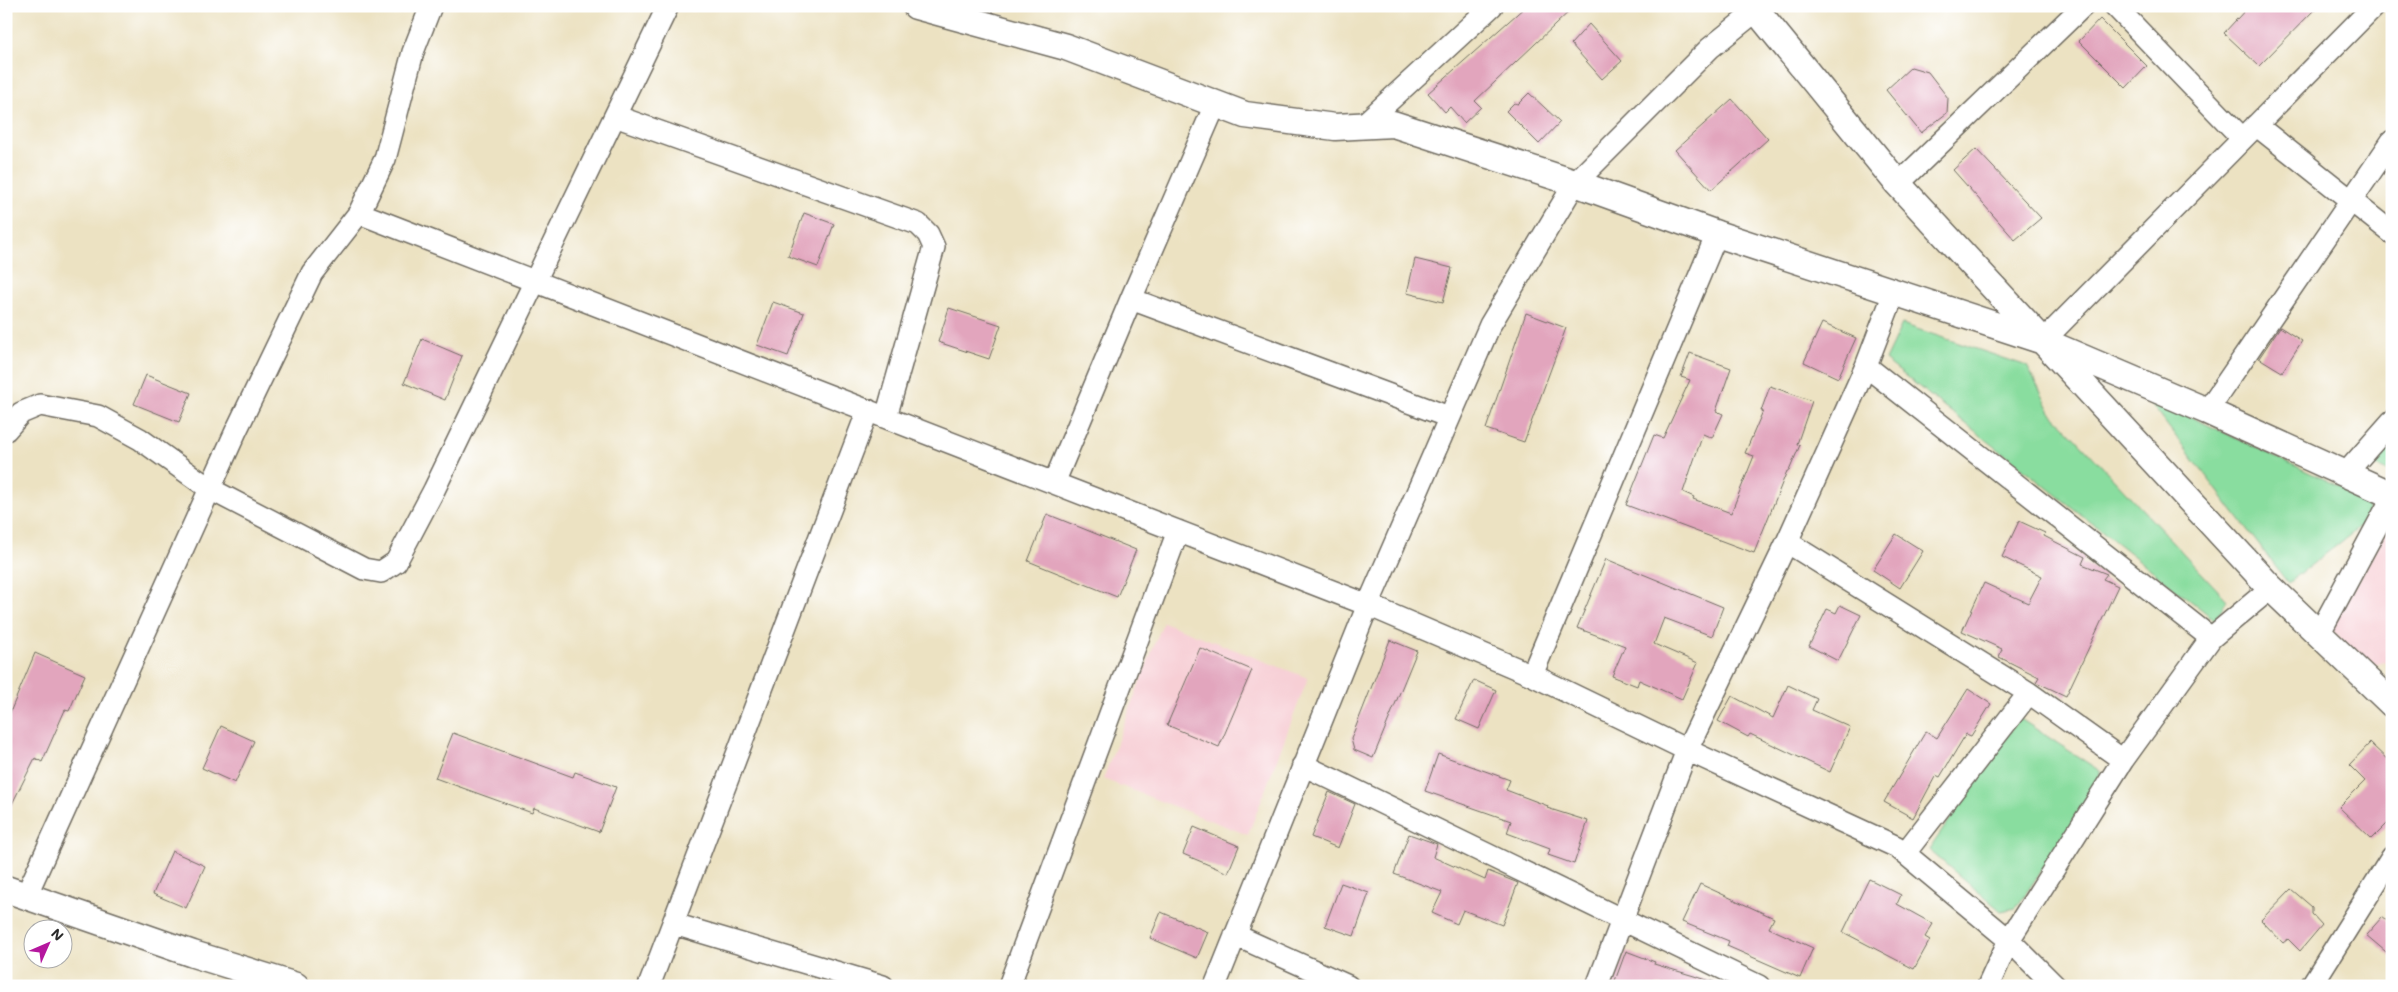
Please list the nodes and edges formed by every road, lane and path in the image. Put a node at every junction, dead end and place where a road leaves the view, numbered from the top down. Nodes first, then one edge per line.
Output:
1 (432, 6) edge
2 (668, 6) edge
3 (916, 6) edge
4 (1492, 6) edge
5 (2083, 6) edge
6 (2115, 6) edge
7 (2374, 6) edge
8 (1757, 8) edge
9 (1215, 105) junction
10 (615, 116) junction
11 (1363, 125) junction
12 (2249, 131) junction
13 (2392, 140) edge
14 (1575, 183) junction
15 (1898, 184) junction
16 (2351, 200) junction
17 (359, 212) junction
18 (2392, 233) edge
19 (1717, 234) junction
20 (536, 281) junction
21 (1894, 293) junction
22 (1131, 299) junction
23 (2043, 341) junction
24 (1866, 366) junction
25 (2207, 411) junction
26 (877, 414) junction
27 (1450, 418) junction
28 (2392, 421) edge
29 (6, 430) edge
30 (2346, 473) junction
31 (1054, 483) junction
32 (210, 489) junction
33 (2392, 496) edge
34 (1178, 531) junction
35 (1787, 542) junction
36 (2271, 588) junction
37 (1368, 605) junction
38 (2319, 634) junction
39 (2211, 638) junction
40 (1532, 675) junction
41 (2028, 693) junction
42 (2392, 704) edge
43 (1687, 750) junction
44 (2123, 760) junction
45 (1303, 765) junction
46 (1904, 853) junction
47 (2392, 857) edge
48 (16, 892) edge
49 (1621, 921) junction
50 (674, 924) junction
51 (1235, 935) junction
52 (2009, 940) junction
53 (296, 986) edge
54 (649, 986) edge
55 (883, 986) edge
56 (1009, 986) edge
57 (1215, 986) edge
58 (1348, 986) edge
59 (1597, 986) edge
60 (1759, 986) edge
61 (1988, 986) edge
62 (2055, 986) edge
63 (2311, 986) edge

1 - 17 street
2 - 10 street
3 - 9 street
4 - 11 street
5 - 15 street
6 - 12 street
7 - 12 street
8 - 14 street
8 - 15 street
9 - 11 street
9 - 22 street
10 - 20 street
10 - 26 street
11 - 14 street
12 - 16 street
12 - 23 street
13 - 16 street
14 - 19 street
14 - 27 street
15 - 23 street
16 - 18 street
16 - 25 street
17 - 20 street
17 - 32 street
19 - 21 street
19 - 40 street
20 - 26 street
20 - 32 street
21 - 23 street
21 - 24 street
22 - 27 street
22 - 31 street
23 - 25 street
23 - 36 street
24 - 35 street
24 - 39 street
25 - 30 street
26 - 31 street
26 - 50 street
27 - 37 street
28 - 30 street
29 - 32 street
30 - 33 street
31 - 34 street
32 - 48 street
33 - 38 street
34 - 37 street
34 - 56 street
35 - 41 street
35 - 43 street
36 - 38 street
36 - 39 street
37 - 40 street
37 - 45 street
38 - 42 street
39 - 44 street
40 - 43 street
41 - 44 street
41 - 46 street
43 - 46 street
43 - 49 street
44 - 52 street
45 - 49 street
45 - 51 street
46 - 52 street
47 - 63 street
48 - 53 street
49 - 59 street
49 - 60 street
50 - 54 street
50 - 55 street
51 - 57 street
51 - 58 street
52 - 61 street
52 - 62 street

